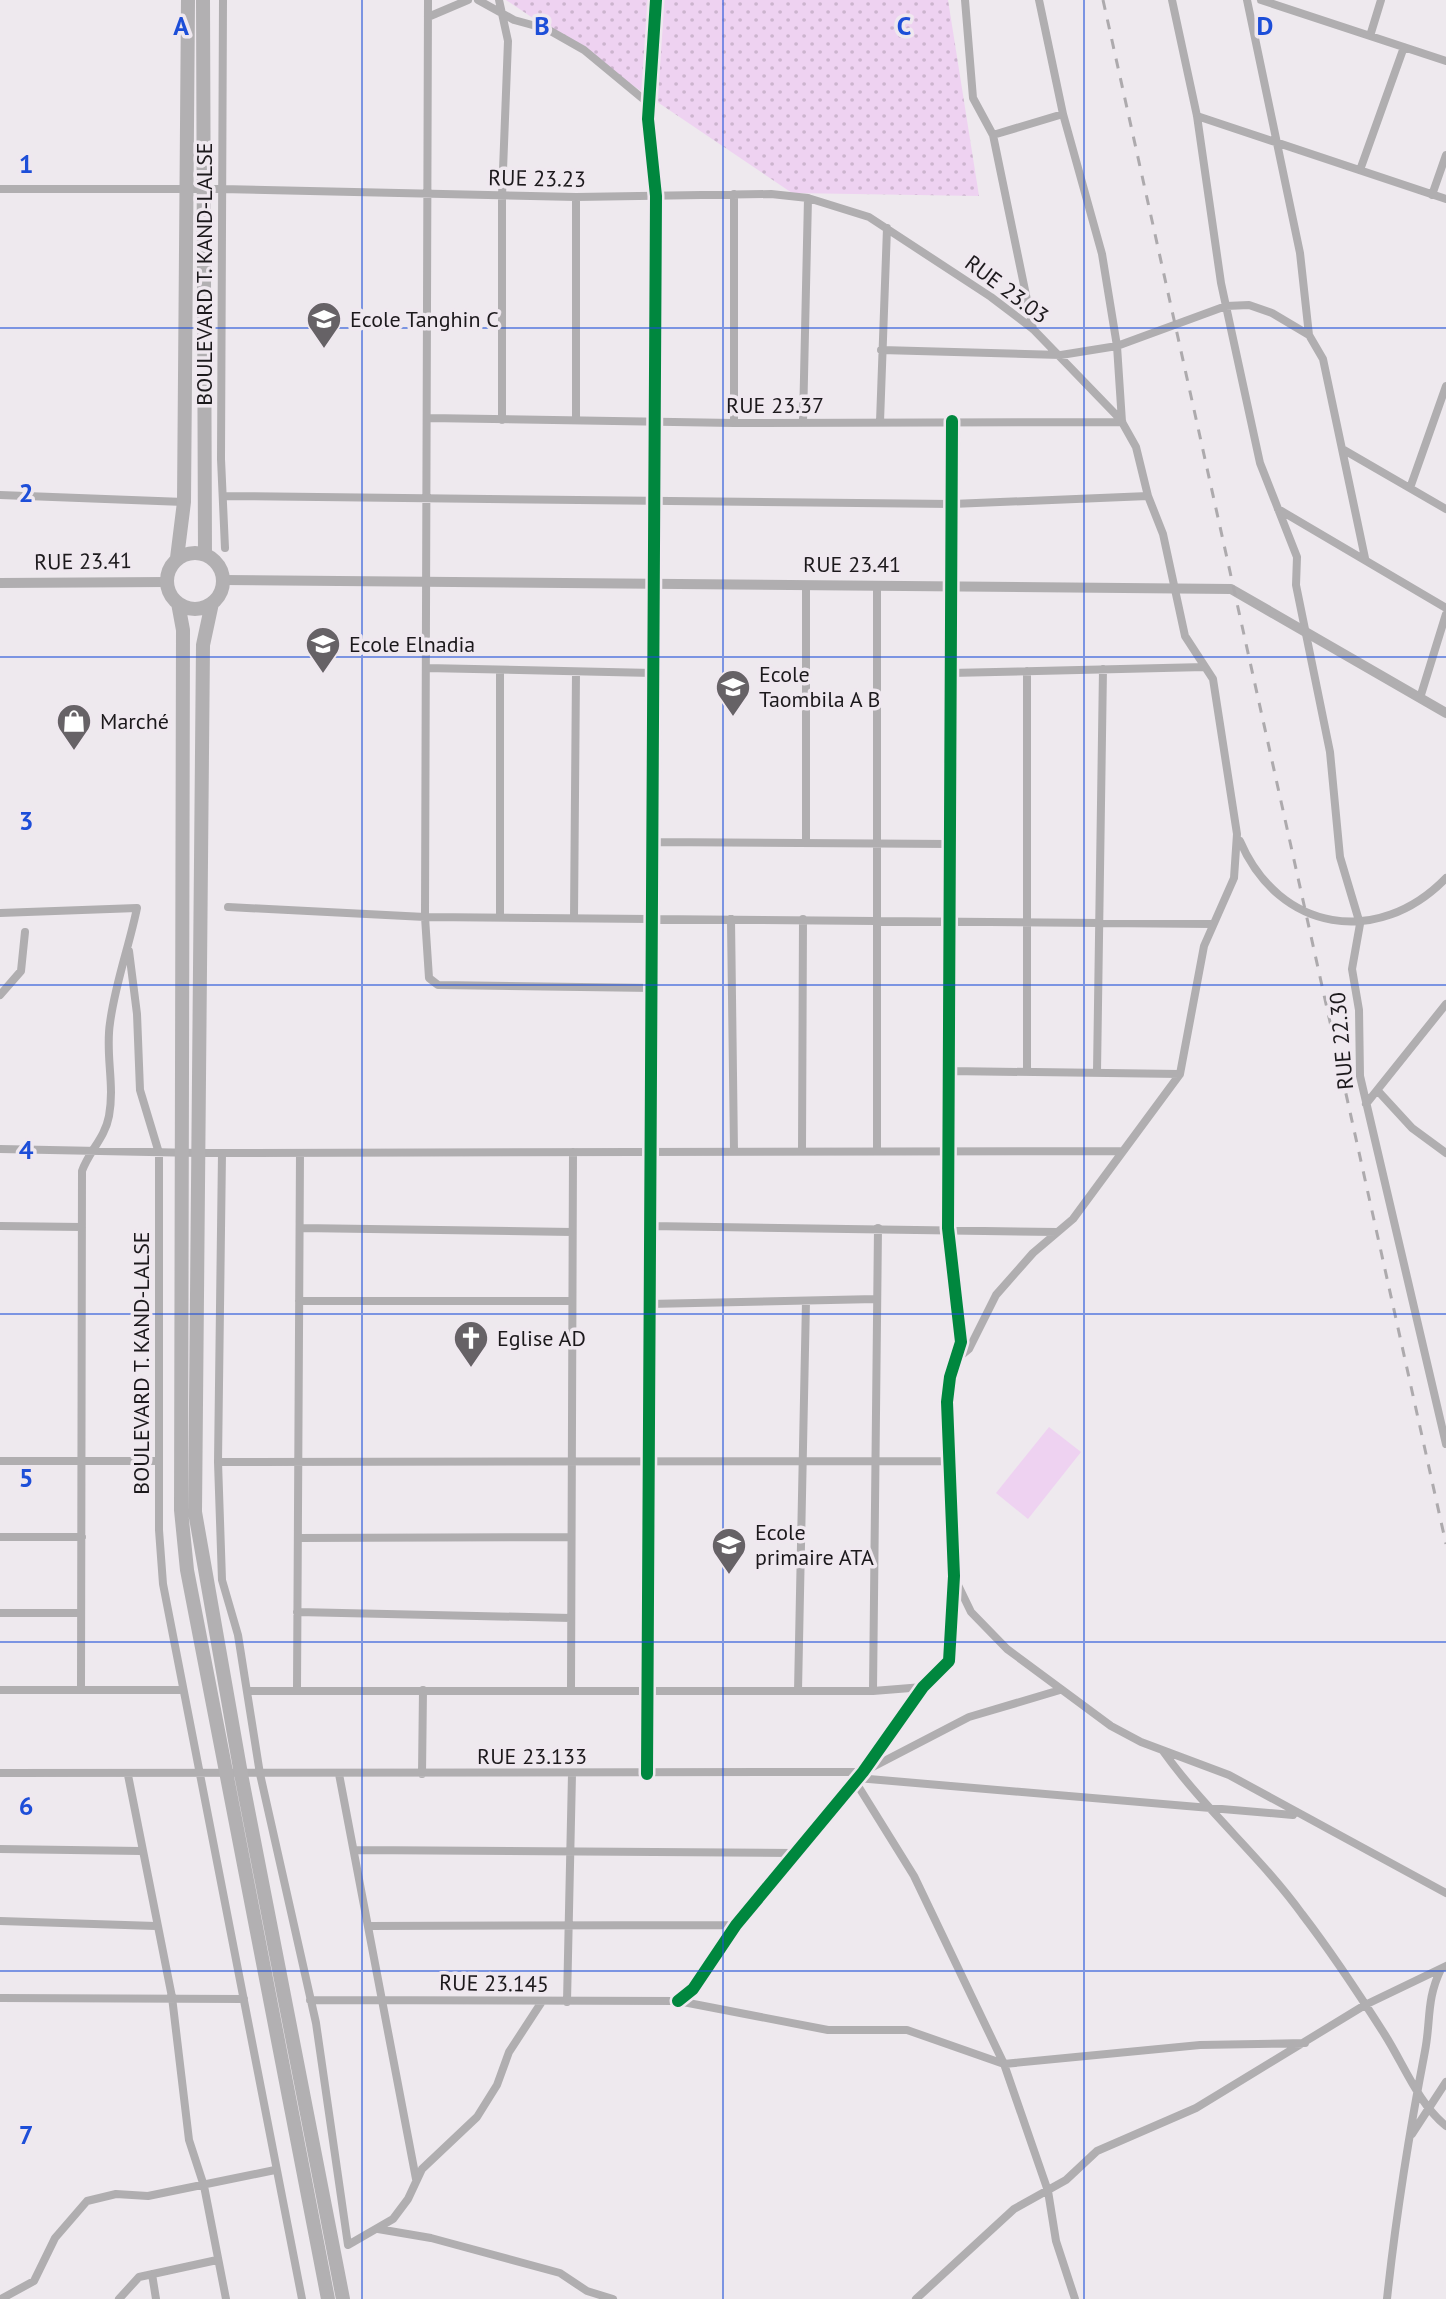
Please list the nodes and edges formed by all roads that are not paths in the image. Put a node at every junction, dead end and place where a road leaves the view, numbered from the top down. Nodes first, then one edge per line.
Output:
1 (188, 0) edge
2 (203, 0) edge
3 (223, 0) edge
4 (428, 0) edge
5 (468, 0) edge
6 (478, 0) edge
7 (499, 0) edge
8 (656, 0) edge
9 (965, 0) edge
10 (1039, 0) edge
11 (1172, 0) edge
12 (1247, 0) edge
13 (1261, 0) edge
14 (1381, 0) edge
15 (504, 14) junction
16 (428, 17) junction
17 (1370, 36) junction
18 (1404, 47) junction
19 (1446, 61) edge
20 (648, 103) junction
21 (1063, 114) junction
22 (1197, 116) junction
23 (993, 135) junction
24 (1280, 143) junction
25 (1446, 155) edge
26 (1360, 170) junction
27 (0, 189) edge
28 (195, 189) junction
29 (221, 189) junction
30 (734, 194) junction
31 (427, 195) junction
32 (1432, 195) junction
33 (502, 196) junction
34 (656, 196) junction
35 (576, 197) junction
36 (808, 198) junction
37 (1446, 199) edge
38 (851, 209) joint
39 (887, 228) junction
40 (1226, 306) junction
41 (1033, 329) junction
42 (1309, 335) junction
43 (1117, 346) junction
44 (881, 350) junction
45 (1061, 355) junction
46 (1446, 386) edge
47 (428, 418) junction
48 (1436, 418) junction
49 (502, 420) junction
50 (576, 420) junction
51 (655, 421) junction
52 (952, 421) junction
53 (803, 422) junction
54 (880, 422) junction
55 (1122, 422) junction
56 (1446, 422) edge
57 (734, 423) junction
58 (1344, 450) junction
59 (1410, 488) junction
60 (0, 495) edge
61 (223, 496) junction
62 (1148, 496) junction
63 (426, 498) junction
64 (654, 498) junction
65 (184, 502) junction
66 (952, 504) junction
67 (1276, 508) junction
68 (1446, 509) edge
69 (225, 548) dead end
70 (205, 554) junction
71 (177, 558) junction
72 (1365, 558) junction
73 (223, 580) junction
74 (167, 582) junction
75 (0, 583) edge
76 (427, 584) junction
77 (652, 584) junction
78 (806, 586) junction
79 (877, 586) junction
80 (951, 587) junction
81 (1177, 587) junction
82 (178, 603) junction
83 (212, 603) junction
84 (1446, 611) edge
85 (1306, 632) junction
86 (1205, 667) junction
87 (426, 668) junction
88 (1103, 669) junction
89 (500, 670) junction
90 (1027, 671) junction
91 (576, 672) junction
92 (653, 673) junction
93 (950, 673) junction
94 (1420, 698) junction
95 (1446, 713) edge
96 (1237, 834) junction
97 (653, 842) junction
98 (806, 842) junction
99 (876, 844) junction
100 (950, 844) junction
101 (1446, 878) edge
102 (228, 907) dead end
103 (0, 913) edge
104 (425, 917) junction
105 (500, 917) junction
106 (652, 917) junction
107 (574, 918) junction
108 (731, 919) junction
109 (803, 919) junction
110 (876, 920) junction
111 (950, 920) junction
112 (1027, 921) junction
113 (1098, 921) junction
114 (1212, 924) junction
115 (1360, 924) junction
116 (25, 932) dead end
117 (129, 951) junction
118 (653, 988) junction
119 (0, 995) edge
120 (1446, 1004) edge
121 (949, 1071) junction
122 (1027, 1072) junction
123 (1097, 1072) junction
124 (1180, 1074) junction
125 (1378, 1091) junction
126 (1366, 1104) junction
127 (0, 1149) edge
128 (802, 1151) junction
129 (877, 1151) junction
130 (948, 1151) junction
131 (1122, 1151) junction
132 (573, 1152) junction
133 (650, 1152) junction
134 (734, 1152) junction
135 (93, 1153) junction
136 (159, 1153) junction
137 (180, 1153) junction
138 (199, 1153) junction
139 (222, 1153) junction
140 (300, 1153) junction
141 (1446, 1153) edge
142 (0, 1226) edge
143 (650, 1226) junction
144 (82, 1227) junction
145 (300, 1228) junction
146 (878, 1228) junction
147 (948, 1228) junction
148 (572, 1232) junction
149 (1057, 1232) junction
150 (876, 1299) junction
151 (299, 1301) junction
152 (572, 1301) junction
153 (806, 1301) junction
154 (649, 1304) junction
155 (957, 1359) junction
156 (1446, 1444) edge
157 (0, 1461) edge
158 (84, 1461) junction
159 (159, 1461) junction
160 (572, 1461) junction
161 (649, 1461) junction
162 (803, 1461) junction
163 (873, 1461) junction
164 (947, 1461) junction
165 (218, 1462) junction
166 (298, 1462) junction
167 (0, 1537) edge
168 (82, 1537) junction
169 (571, 1537) junction
170 (298, 1538) junction
171 (954, 1576) junction
172 (297, 1612) junction
173 (0, 1613) edge
174 (81, 1613) junction
175 (571, 1618) junction
176 (923, 1687) junction
177 (0, 1690) edge
178 (81, 1690) junction
179 (182, 1690) junction
180 (297, 1690) junction
181 (423, 1690) junction
182 (571, 1690) junction
183 (1060, 1690) junction
184 (247, 1691) junction
185 (648, 1691) junction
186 (798, 1691) junction
187 (873, 1691) junction
188 (1162, 1751) junction
189 (0, 1773) edge
190 (202, 1774) junction
191 (234, 1774) junction
192 (260, 1774) junction
193 (339, 1774) junction
194 (422, 1774) junction
195 (572, 1774) junction
196 (647, 1774) junction
197 (128, 1775) junction
198 (858, 1777) junction
199 (1207, 1808) junction
200 (1298, 1815) junction
201 (0, 1849) edge
202 (354, 1850) junction
203 (141, 1851) junction
204 (569, 1851) junction
205 (795, 1853) junction
206 (1446, 1893) edge
207 (0, 1921) edge
208 (567, 1923) junction
209 (736, 1925) junction
210 (156, 1926) junction
211 (369, 1926) junction
212 (1444, 1968) edge
213 (172, 1997) junction
214 (0, 1998) edge
215 (383, 1998) junction
216 (244, 1999) junction
217 (310, 2000) junction
218 (678, 2001) junction
219 (567, 2002) junction
220 (541, 2003) junction
221 (1365, 2005) junction
222 (1305, 2043) junction
223 (1004, 2064) junction
224 (1446, 2082) edge
225 (1418, 2087) junction
226 (1430, 2108) junction
227 (1446, 2126) edge
228 (1409, 2138) junction
229 (275, 2170) junction
230 (416, 2179) junction
231 (204, 2186) junction
232 (1048, 2191) junction
233 (377, 2229) junction
234 (348, 2245) junction
235 (335, 2259) junction
236 (217, 2260) junction
237 (322, 2270) junction
238 (152, 2274) junction
239 (607, 2298) edge
240 (1, 2299) edge
241 (119, 2299) edge
242 (156, 2299) edge
243 (226, 2299) edge
244 (302, 2299) edge
245 (328, 2299) edge
246 (343, 2299) edge
247 (916, 2299) edge
248 (1075, 2299) edge
249 (1387, 2299) edge

1 - 28 main road
2 - 28 main road
3 - 29 street, BOULEVARD T. KAND-LALSE
4 - 16 street
5 - 16 street
6 - 15 street
7 - 15 street
8 - 20 street
9 - 23 street
10 - 21 street
11 - 22 street, RUE 22.30
12 - 24 street
13 - 17 street
14 - 17 street
15 - 20 street
15 - 33 street
16 - 31 street
17 - 18 street
18 - 19 street
18 - 26 street
20 - 34 street
21 - 23 street
21 - 43 street
22 - 24 street
22 - 40 street, RUE 22.30
23 - 41 street
24 - 26 street
24 - 42 street
25 - 32 street
26 - 32 street
27 - 28 street, RUE 23.23
28 - 29 street, RUE 23.23
28 - 65 main road
28 - 70 main road
29 - 31 street, RUE 23.23
29 - 61 street, BOULEVARD T. KAND-LALSE
30 - 34 street, RUE 23.23
30 - 36 street, RUE 23.23
30 - 57 street
31 - 33 street, RUE 23.23
31 - 47 street
32 - 37 street
33 - 35 street, RUE 23.23
33 - 49 street
34 - 35 street, RUE 23.23
34 - 51 street
35 - 50 street
36 - 38 street, RUE 23.23
36 - 53 street
38 - 39 street, RUE 23.03
39 - 41 street, RUE 23.03
39 - 44 street
40 - 42 street
40 - 43 street
40 - 67 street, RUE 22.30
41 - 45 street, RUE 23.03
42 - 58 street
43 - 45 street
43 - 55 street
44 - 45 street
44 - 54 street
45 - 55 street, RUE 23.03
46 - 48 street
47 - 49 street, RUE 23.37
47 - 63 street
48 - 56 street
48 - 59 street
49 - 50 street, RUE 23.37
50 - 51 street, RUE 23.37
51 - 57 street, RUE 23.37
51 - 64 street
52 - 54 street, RUE 23.37
52 - 55 street, RUE 23.37
52 - 66 street
53 - 54 street, RUE 23.37
53 - 57 street, RUE 23.37
55 - 62 street
58 - 59 street
58 - 72 street
59 - 68 street
60 - 65 street
61 - 63 street
61 - 69 street, BOULEVARD T. KAND-LALSE
62 - 66 street
62 - 81 street
63 - 64 street
63 - 76 street
64 - 66 street
64 - 77 street
65 - 71 main road
66 - 80 street
67 - 72 street
67 - 85 street, RUE 22.30
70 - 71 main road
70 - 73 main road
71 - 74 main road
72 - 84 street
73 - 76 street, RUE 23.41
73 - 83 main road
74 - 75 street, RUE 23.41
74 - 82 main road
76 - 77 street, RUE 23.41
76 - 87 street
77 - 78 street, RUE 23.41
77 - 92 street
78 - 79 street, RUE 23.41
78 - 98 street
79 - 80 street, RUE 23.41
79 - 99 street
80 - 81 street, RUE 23.41
80 - 93 street
81 - 85 street, RUE 23.41
81 - 86 street
82 - 83 main road
82 - 137 main road
83 - 138 main road
84 - 94 street
85 - 94 street, RUE 23.41
85 - 115 street, RUE 22.30
86 - 88 street
86 - 96 street
87 - 89 street
87 - 104 street
88 - 90 street
88 - 113 street
89 - 91 street
89 - 105 street
90 - 93 street
90 - 112 street
91 - 92 street
91 - 107 street
92 - 97 street
93 - 100 street
94 - 95 street, RUE 23.41
96 - 114 street
96 - 115 street
97 - 98 street
97 - 106 street
98 - 99 street
99 - 100 street
99 - 110 street
100 - 111 street
101 - 115 street
102 - 104 street
103 - 117 street
104 - 105 street
104 - 118 street
105 - 107 street
106 - 107 street
106 - 108 street
106 - 118 street
108 - 109 street
108 - 134 street
109 - 110 street
109 - 128 street
110 - 111 street
110 - 129 street
111 - 112 street
111 - 121 street
112 - 113 street
112 - 122 street
113 - 114 street
113 - 123 street
114 - 124 street
115 - 126 street, RUE 22.30
116 - 119 street
117 - 135 street
117 - 136 street, BOULEVARD T. KAND-LALSE
118 - 133 street
120 - 125 street
121 - 122 street
121 - 130 street
122 - 123 street
123 - 124 street
124 - 131 street
125 - 126 street
125 - 141 street
126 - 156 street, RUE 22.30
127 - 135 street
128 - 129 street
128 - 134 street
129 - 130 street
130 - 131 street
130 - 147 street
131 - 149 street
132 - 133 street
132 - 140 street
132 - 148 street
133 - 134 street
133 - 143 street
135 - 136 street
135 - 144 street
136 - 137 street
136 - 159 street, BOULEVARD T. KAND-LALSE
137 - 138 street
137 - 191 main road
138 - 139 street
138 - 191 main road
139 - 140 street
139 - 165 street
140 - 145 street
142 - 144 street
143 - 146 street
143 - 154 street
144 - 158 street
145 - 148 street
145 - 151 street
146 - 147 street
146 - 150 street
147 - 149 street
147 - 155 street
148 - 152 street
149 - 155 street
150 - 153 street
150 - 163 street
151 - 152 street
151 - 166 street
152 - 160 street
153 - 154 street
153 - 162 street
154 - 161 street
155 - 164 street
157 - 158 street
158 - 159 street
158 - 168 street
159 - 179 street, BOULEVARD T. KAND-LALSE
160 - 161 street
160 - 166 street
160 - 169 street
161 - 162 street
161 - 185 street
162 - 163 street
162 - 186 street
163 - 164 street
163 - 187 street
164 - 171 street
165 - 166 street
165 - 184 street
166 - 170 street
167 - 168 street
168 - 174 street
169 - 170 street
169 - 175 street
170 - 172 street
171 - 176 street
171 - 183 street
172 - 175 street
172 - 180 street
173 - 174 street
174 - 178 street
175 - 182 street
176 - 187 street
176 - 198 street
177 - 178 street
178 - 179 street
179 - 190 street, BOULEVARD T. KAND-LALSE
180 - 181 street
180 - 184 street
181 - 182 street
181 - 194 street
182 - 185 street
183 - 188 street
183 - 198 street
184 - 192 street
185 - 186 street
185 - 196 street
186 - 187 street
188 - 199 street
188 - 200 street
189 - 197 street, RUE 23.133
190 - 191 street, RUE 23.133
190 - 197 street, RUE 23.133
190 - 216 street, BOULEVARD T. KAND-LALSE
191 - 192 street, RUE 23.133
191 - 235 main road
191 - 237 main road
192 - 193 street, RUE 23.133
192 - 217 street
193 - 194 street, RUE 23.133
193 - 202 street
194 - 195 street, RUE 23.133
195 - 196 street, RUE 23.133
195 - 204 street
196 - 198 street, RUE 23.133
197 - 203 street
198 - 199 street, RUE 23.133
198 - 205 street
198 - 223 street
199 - 200 street, RUE 23.133
199 - 221 street
200 - 206 street
201 - 203 street
202 - 204 street
202 - 211 street
203 - 210 street
204 - 205 street
204 - 208 street
205 - 209 street
207 - 210 street
208 - 209 street
208 - 211 street
208 - 219 street
209 - 218 street
210 - 213 street
211 - 215 street
212 - 221 street
212 - 225 street
213 - 214 street
213 - 216 street
213 - 231 street
215 - 217 street, RUE 23.145
215 - 220 street, RUE 23.145
215 - 230 street
216 - 229 street, BOULEVARD T. KAND-LALSE
217 - 234 street
218 - 219 street, RUE 23.145
218 - 223 street, RUE 23.145
219 - 220 street, RUE 23.145
220 - 230 street
221 - 222 street
221 - 225 street
222 - 223 street
222 - 232 street
223 - 232 street
224 - 226 street
225 - 226 street
225 - 228 street
226 - 227 street
226 - 228 street
228 - 249 street
229 - 231 street
229 - 244 street, BOULEVARD T. KAND-LALSE
230 - 233 street
231 - 236 street
231 - 240 street
232 - 247 street
232 - 248 street
233 - 234 street
233 - 239 street
234 - 235 street
235 - 237 street
235 - 246 main road
236 - 238 street
236 - 243 street
237 - 245 main road
238 - 241 street
238 - 242 street

